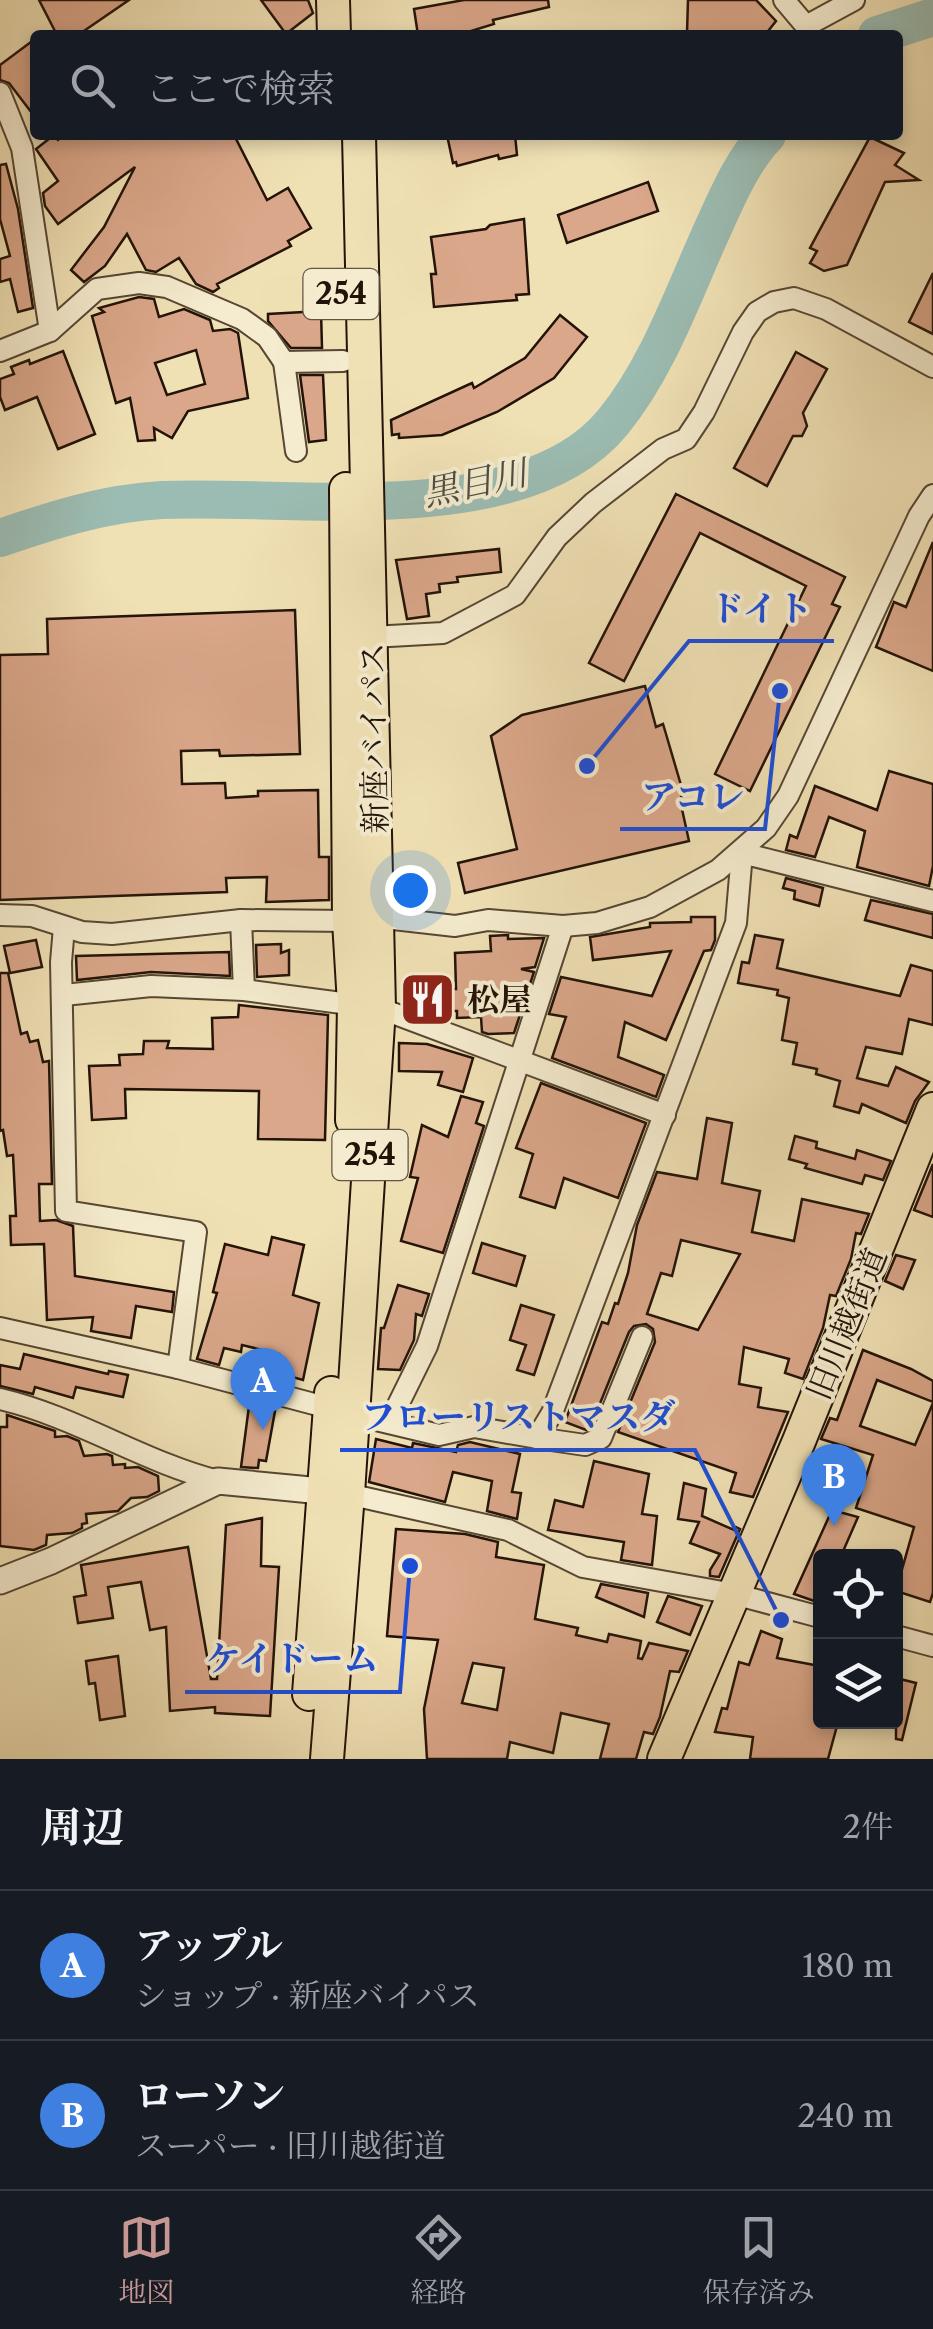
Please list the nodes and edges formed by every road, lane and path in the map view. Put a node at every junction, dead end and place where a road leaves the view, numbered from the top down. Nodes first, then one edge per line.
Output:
1 (333, 0) edge
2 (356, 0) edge
3 (784, 0) edge
4 (854, 0) edge
5 (334, 30) edge
6 (356, 30) edge
7 (0, 93) edge
8 (337, 140) edge
9 (359, 140) edge
10 (50, 331) junction
11 (0, 351) edge
12 (343, 361) junction
13 (284, 362) junction
14 (933, 367) edge
15 (296, 452) dead end
16 (356, 452) junction
17 (933, 495) edge
18 (358, 551) junction
19 (372, 637) junction
20 (742, 852) junction
21 (933, 901) edge
22 (0, 915) edge
23 (362, 919) junction
24 (241, 920) junction
25 (563, 926) junction
26 (64, 927) junction
27 (244, 990) junction
28 (64, 995) junction
29 (366, 1006) junction
30 (519, 1062) junction
31 (933, 1109) edge
32 (665, 1115) junction
33 (0, 1328) edge
34 (642, 1337) dead end
35 (178, 1368) junction
36 (0, 1399) edge
37 (340, 1411) junction
38 (390, 1421) junction
39 (537, 1438) junction
40 (218, 1481) junction
41 (336, 1492) junction
42 (0, 1581) edge
43 (734, 1594) junction
44 (813, 1615) edge
45 (903, 1638) edge
46 (933, 1646) edge
47 (304, 1759) edge
48 (326, 1759) edge
49 (664, 1759) edge

1 - 5 main road
2 - 6 main road
3 - 4 street
7 - 10 street
8 - 12 main road, 新座バイパス / 254
9 - 16 main road, 新座バイパス / 254
10 - 11 street
10 - 13 street
12 - 13 street
12 - 16 main road, 新座バイパス / 254
13 - 15 street
14 - 19 street
16 - 18 main road, 新座バイパス / 254
17 - 20 street
18 - 19 main road, 新座バイパス / 254
18 - 23 main road, 新座バイパス / 254
19 - 23 main road, 新座バイパス / 254
20 - 21 street
20 - 25 street
20 - 32 street
22 - 26 street
23 - 24 street
23 - 25 street
23 - 29 main road, 新座バイパス / 254
24 - 26 street
24 - 27 street
25 - 30 street
26 - 28 street
27 - 28 street
27 - 29 street
28 - 35 street
29 - 30 street
29 - 37 main road, 新座バイパス / 254
30 - 32 street
30 - 38 street
31 - 43 main road, 旧川越街道
32 - 39 street
33 - 35 street
34 - 39 street
35 - 37 street
36 - 40 street
37 - 38 street
37 - 41 main road, 新座バイパス / 254
38 - 39 street
40 - 41 street
40 - 42 street
41 - 43 street
41 - 47 main road, 新座バイパス / 254
41 - 48 main road, 新座バイパス / 254
43 - 44 street
43 - 49 main road, 旧川越街道
45 - 46 street

